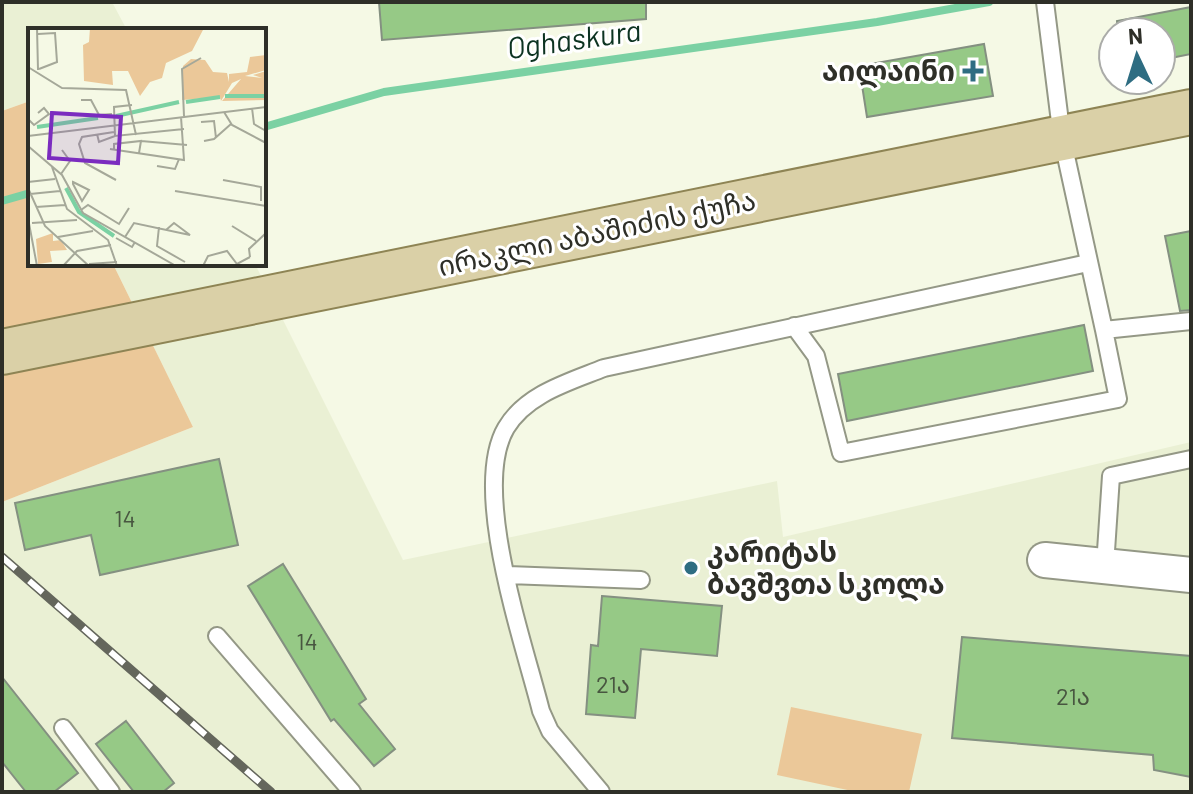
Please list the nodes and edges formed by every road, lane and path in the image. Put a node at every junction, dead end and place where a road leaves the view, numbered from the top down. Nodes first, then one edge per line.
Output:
1 (1046, 4) edge
2 (1191, 112) edge
3 (1062, 138) junction
4 (1088, 263) junction
5 (1191, 321) edge
6 (794, 326) junction
7 (1104, 330) junction
8 (2, 352) edge
9 (1191, 459) edge
10 (1045, 560) dead end
11 (1105, 566) junction
12 (508, 575) junction
13 (1191, 575) edge
14 (641, 580) dead end
15 (217, 636) dead end
16 (63, 728) dead end
17 (111, 792) edge
18 (352, 792) edge
19 (601, 792) edge

1 - 3 lane
2 - 3 main road, ირაკლი აბაშიძის ქუჩა
3 - 4 lane
3 - 8 main road, ირაკლი აბაშიძის ქუჩა
4 - 6 lane
4 - 7 lane
5 - 7 lane
6 - 7 lane
6 - 12 lane
9 - 11 lane
10 - 11 street
11 - 13 street
12 - 14 lane
12 - 19 lane
15 - 18 lane
16 - 17 lane

